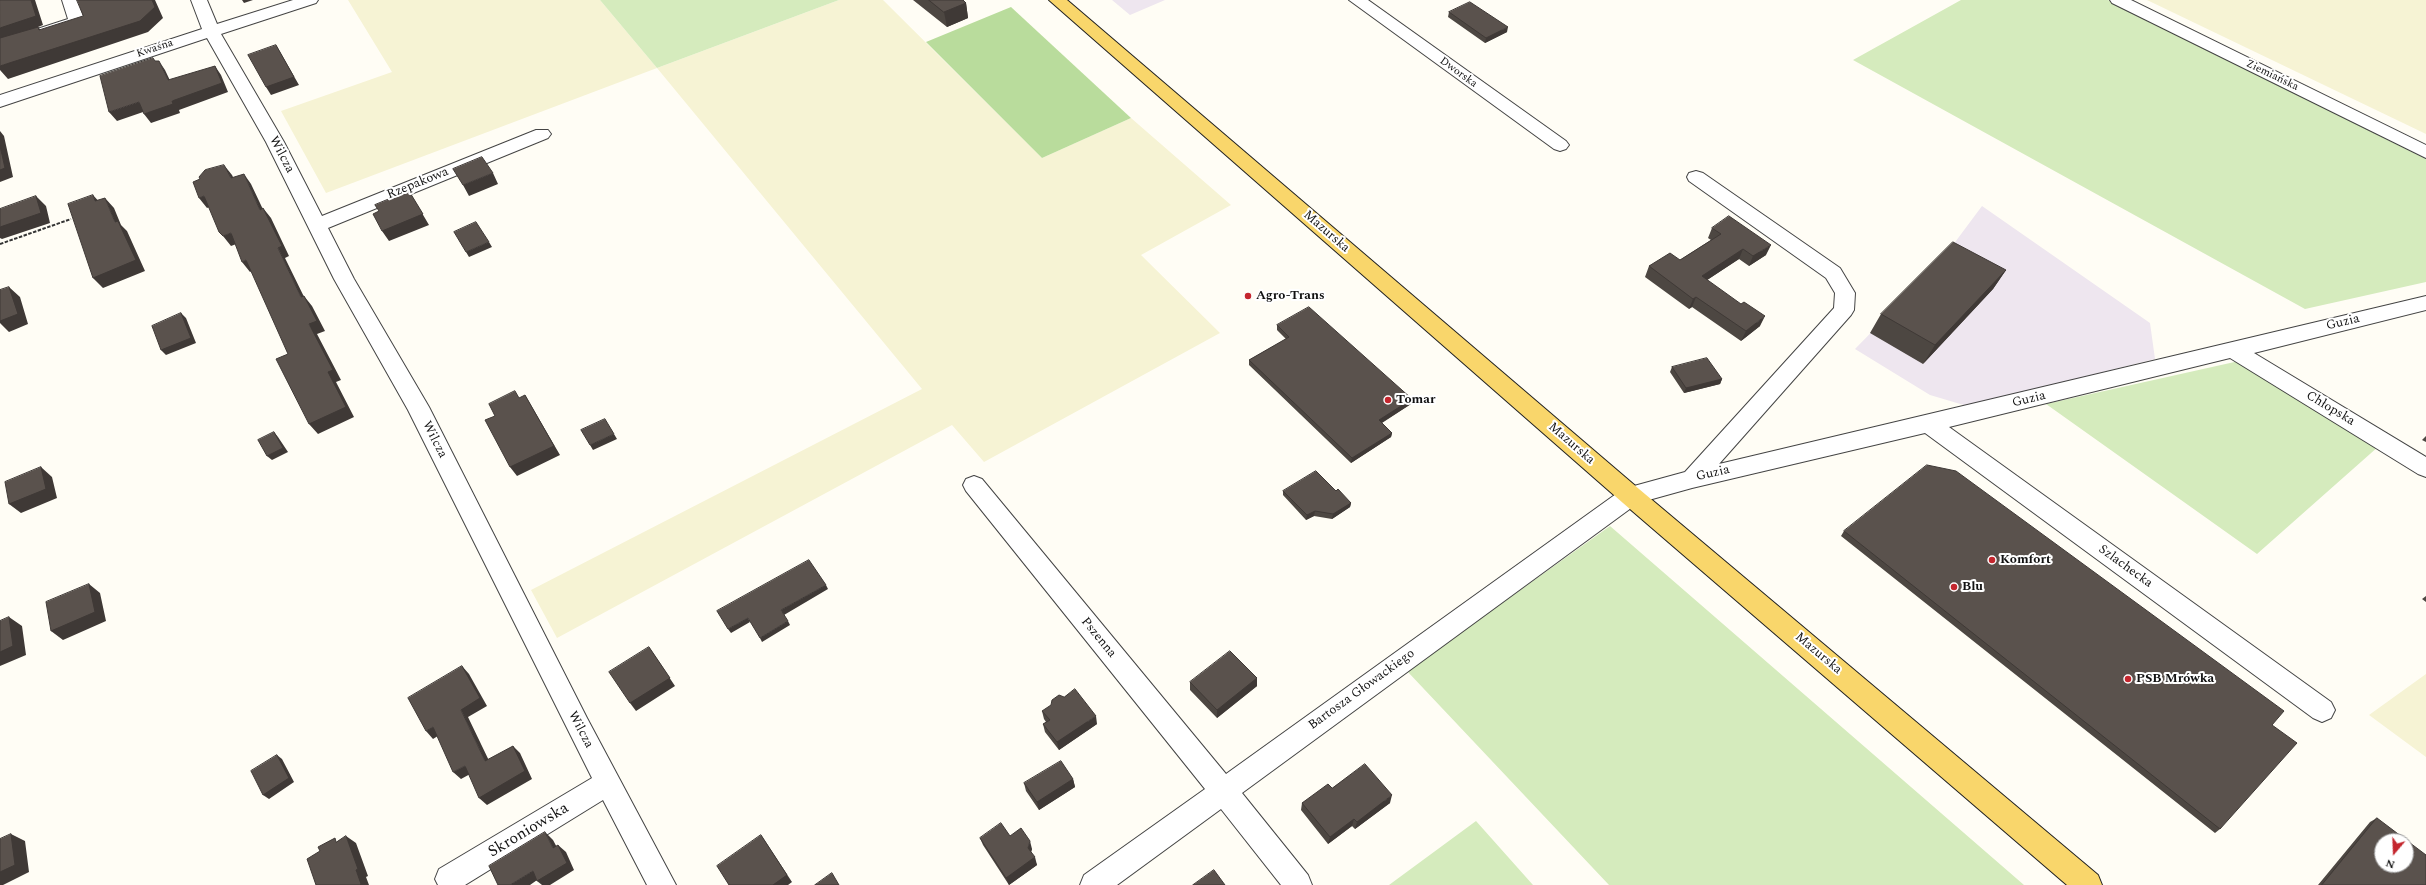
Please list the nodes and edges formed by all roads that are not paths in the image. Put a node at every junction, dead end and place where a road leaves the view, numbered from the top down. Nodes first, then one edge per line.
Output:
1 (70, 0) edge
2 (199, 0) edge
3 (310, 0) edge
4 (1057, 0) edge
5 (1357, 0) edge
6 (2118, 0) edge
7 (211, 31) junction
8 (0, 46) edge
9 (0, 101) edge
10 (542, 134) dead end
11 (1560, 146) dead end
12 (2426, 152) edge
13 (1696, 177) dead end
14 (317, 225) junction
15 (2426, 303) edge
16 (2233, 350) junction
17 (1928, 424) junction
18 (2426, 468) edge
19 (1692, 478) junction
20 (974, 485) dead end
21 (1631, 496) junction
22 (2322, 710) dead end
23 (608, 783) junction
24 (1223, 790) junction
25 (449, 879) dead end
26 (662, 885) edge
27 (1094, 885) edge
28 (1298, 885) edge
29 (2088, 885) edge

1 - 8 street
2 - 7 street, Wilcza
3 - 7 street, Kwaśna
4 - 21 main road, Mazurska
5 - 11 street, Dworska
6 - 12 street, Ziemiańska
7 - 9 street, Kwaśna
7 - 14 street, Wilcza
10 - 14 street, Rzepakowa
13 - 19 street
14 - 23 street, Wilcza
15 - 16 street, Guzia
16 - 17 street, Guzia
16 - 18 street, Chłopska
17 - 19 street, Guzia
17 - 22 street, Szlachecka
19 - 21 street, Guzia
20 - 24 street, Pszenna
21 - 24 street, Bartosza Głowackiego
21 - 29 main road, Mazurska
23 - 25 street, Skroniowska
23 - 26 street, Wilcza
24 - 27 street, Bartosza Głowackiego
24 - 28 street, Pszenna

